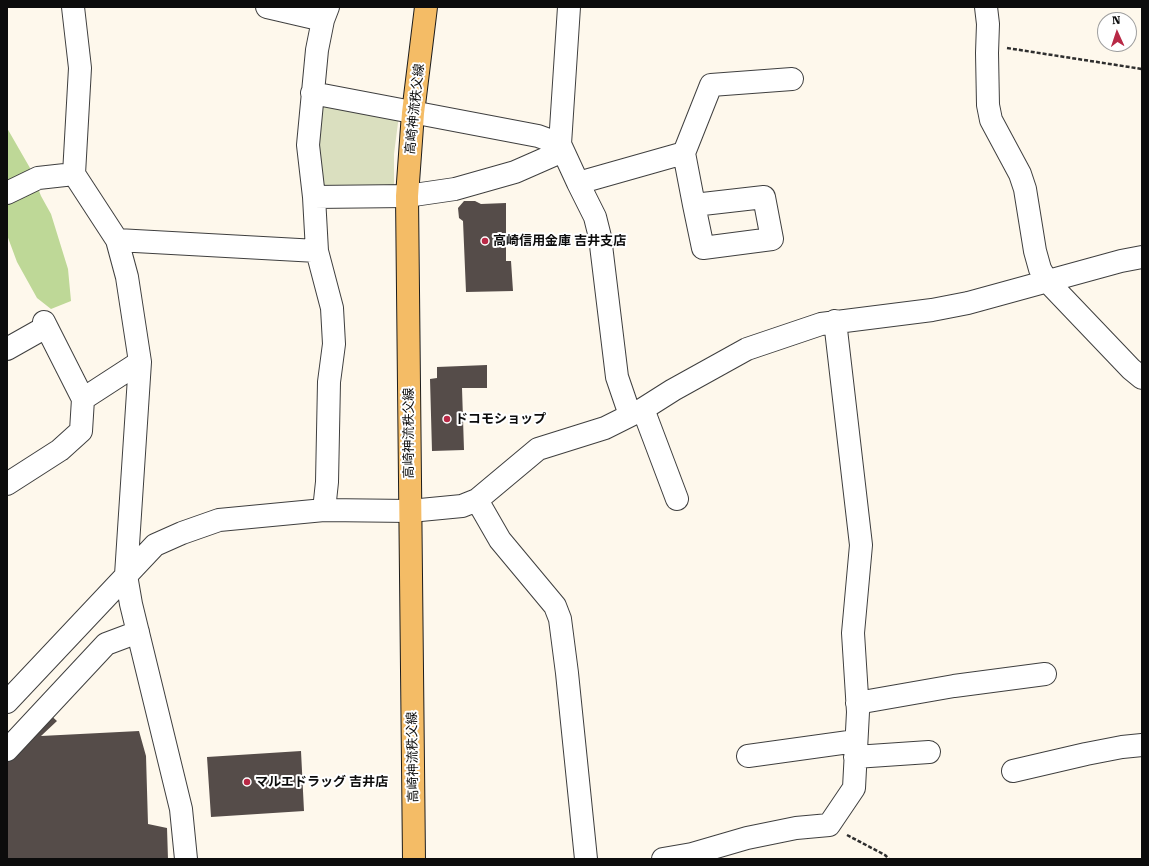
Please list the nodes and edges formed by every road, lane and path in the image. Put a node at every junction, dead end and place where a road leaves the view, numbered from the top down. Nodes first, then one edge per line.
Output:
1 (73, 7) edge
2 (267, 7) edge
3 (426, 7) edge
4 (569, 7) edge
5 (986, 7) edge
6 (326, 14) edge
7 (987, 45) junction
8 (1142, 69) edge
9 (792, 79) dead end
10 (312, 94) junction
11 (414, 113) junction
12 (560, 144) junction
13 (684, 153) junction
14 (74, 174) junction
15 (578, 183) junction
16 (7, 193) edge
17 (408, 196) junction
18 (314, 197) junction
19 (694, 205) dead end
20 (117, 240) junction
21 (317, 251) junction
22 (1142, 257) edge
23 (1047, 280) junction
24 (835, 322) junction
25 (7, 349) edge
26 (140, 362) junction
27 (1142, 378) edge
28 (83, 399) junction
29 (637, 412) junction
30 (7, 484) edge
31 (677, 499) dead end
32 (476, 500) junction
33 (324, 510) junction
34 (410, 511) junction
35 (126, 575) junction
36 (138, 632) junction
37 (1045, 674) dead end
38 (7, 702) edge
39 (857, 704) junction
40 (1142, 745) edge
41 (856, 749) junction
42 (7, 750) edge
43 (929, 752) dead end
44 (748, 756) dead end
45 (1013, 771) dead end
46 (829, 825) junction
47 (186, 859) edge
48 (414, 859) edge
49 (586, 859) edge
50 (663, 859) edge
51 (889, 859) edge

1 - 14 street
2 - 6 street
3 - 11 main road, 高崎神流秩父線
4 - 12 street
5 - 7 street
6 - 10 street
7 - 8 path
7 - 23 street
9 - 13 street
10 - 11 street
10 - 18 street
11 - 12 street
11 - 17 main road, 高崎神流秩父線
12 - 15 street
12 - 17 street
13 - 15 street
13 - 19 street
14 - 16 street
14 - 20 street
15 - 29 street
17 - 18 street
17 - 34 main road, 高崎神流秩父線
18 - 21 street
20 - 21 street
20 - 26 street
21 - 33 street
22 - 23 street
23 - 24 street
23 - 27 street
24 - 29 street
24 - 39 street
25 - 28 street
26 - 28 street
26 - 35 street
28 - 30 street
29 - 31 street
29 - 32 street
32 - 34 street
32 - 49 street
33 - 34 street
33 - 35 street
34 - 48 main road, 高崎神流秩父線
35 - 36 street
35 - 38 street
36 - 42 street
36 - 47 street
37 - 39 street
39 - 41 street
40 - 45 street
41 - 43 street
41 - 44 street
41 - 46 street
46 - 50 street
46 - 51 path

